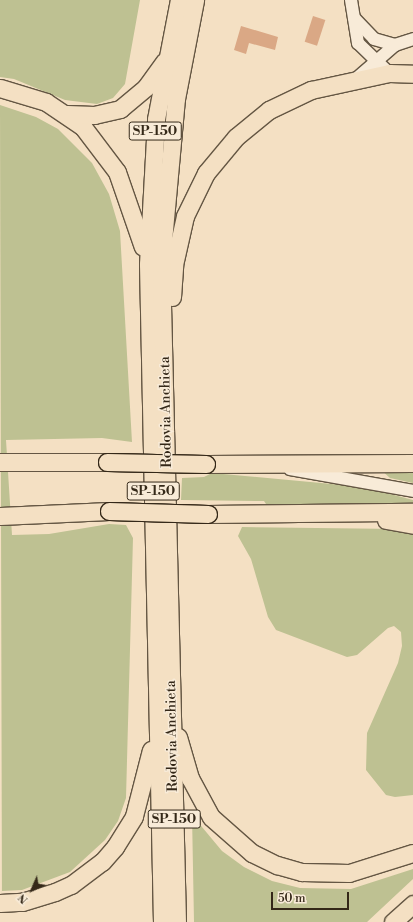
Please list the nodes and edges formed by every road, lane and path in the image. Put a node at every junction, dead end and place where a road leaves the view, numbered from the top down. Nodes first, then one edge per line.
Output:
1 (179, 0) edge
2 (195, 0) edge
3 (351, 0) edge
4 (354, 18) junction
5 (413, 39) edge
6 (395, 45) junction
7 (167, 57) junction
8 (376, 62) junction
9 (389, 73) junction
10 (413, 74) edge
11 (357, 78) junction
12 (0, 88) edge
13 (67, 114) junction
14 (148, 264) junction
15 (166, 371) junction
16 (0, 462) edge
17 (412, 463) edge
18 (266, 466) junction
19 (413, 490) edge
20 (413, 512) edge
21 (349, 514) junction
22 (7, 515) edge
23 (413, 525) edge
24 (165, 717) junction
25 (413, 853) edge
26 (3, 903) edge
27 (413, 904) edge
28 (162, 922) edge
29 (177, 922) edge
30 (393, 922) edge

1 - 7 highway, Rodovia Anchieta / SP-150
2 - 15 highway, Rodovia Anchieta / SP-150
3 - 4 lane
4 - 6 lane
4 - 8 lane
5 - 6 lane
6 - 8 lane
7 - 13 highway
7 - 14 highway, Rodovia Anchieta / SP-150
8 - 9 lane
8 - 11 lane
9 - 10 highway
9 - 11 highway
11 - 15 highway
12 - 13 highway
13 - 14 highway
14 - 24 highway, Rodovia Anchieta / SP-150
15 - 24 highway, Rodovia Anchieta / SP-150
16 - 18 highway, bridge
17 - 18 highway
18 - 19 lane
20 - 21 highway
21 - 22 highway, bridge
21 - 23 highway
24 - 25 highway
24 - 26 highway
24 - 28 highway, Rodovia Anchieta / SP-150
24 - 29 highway, Rodovia Anchieta / SP-150
27 - 30 highway

